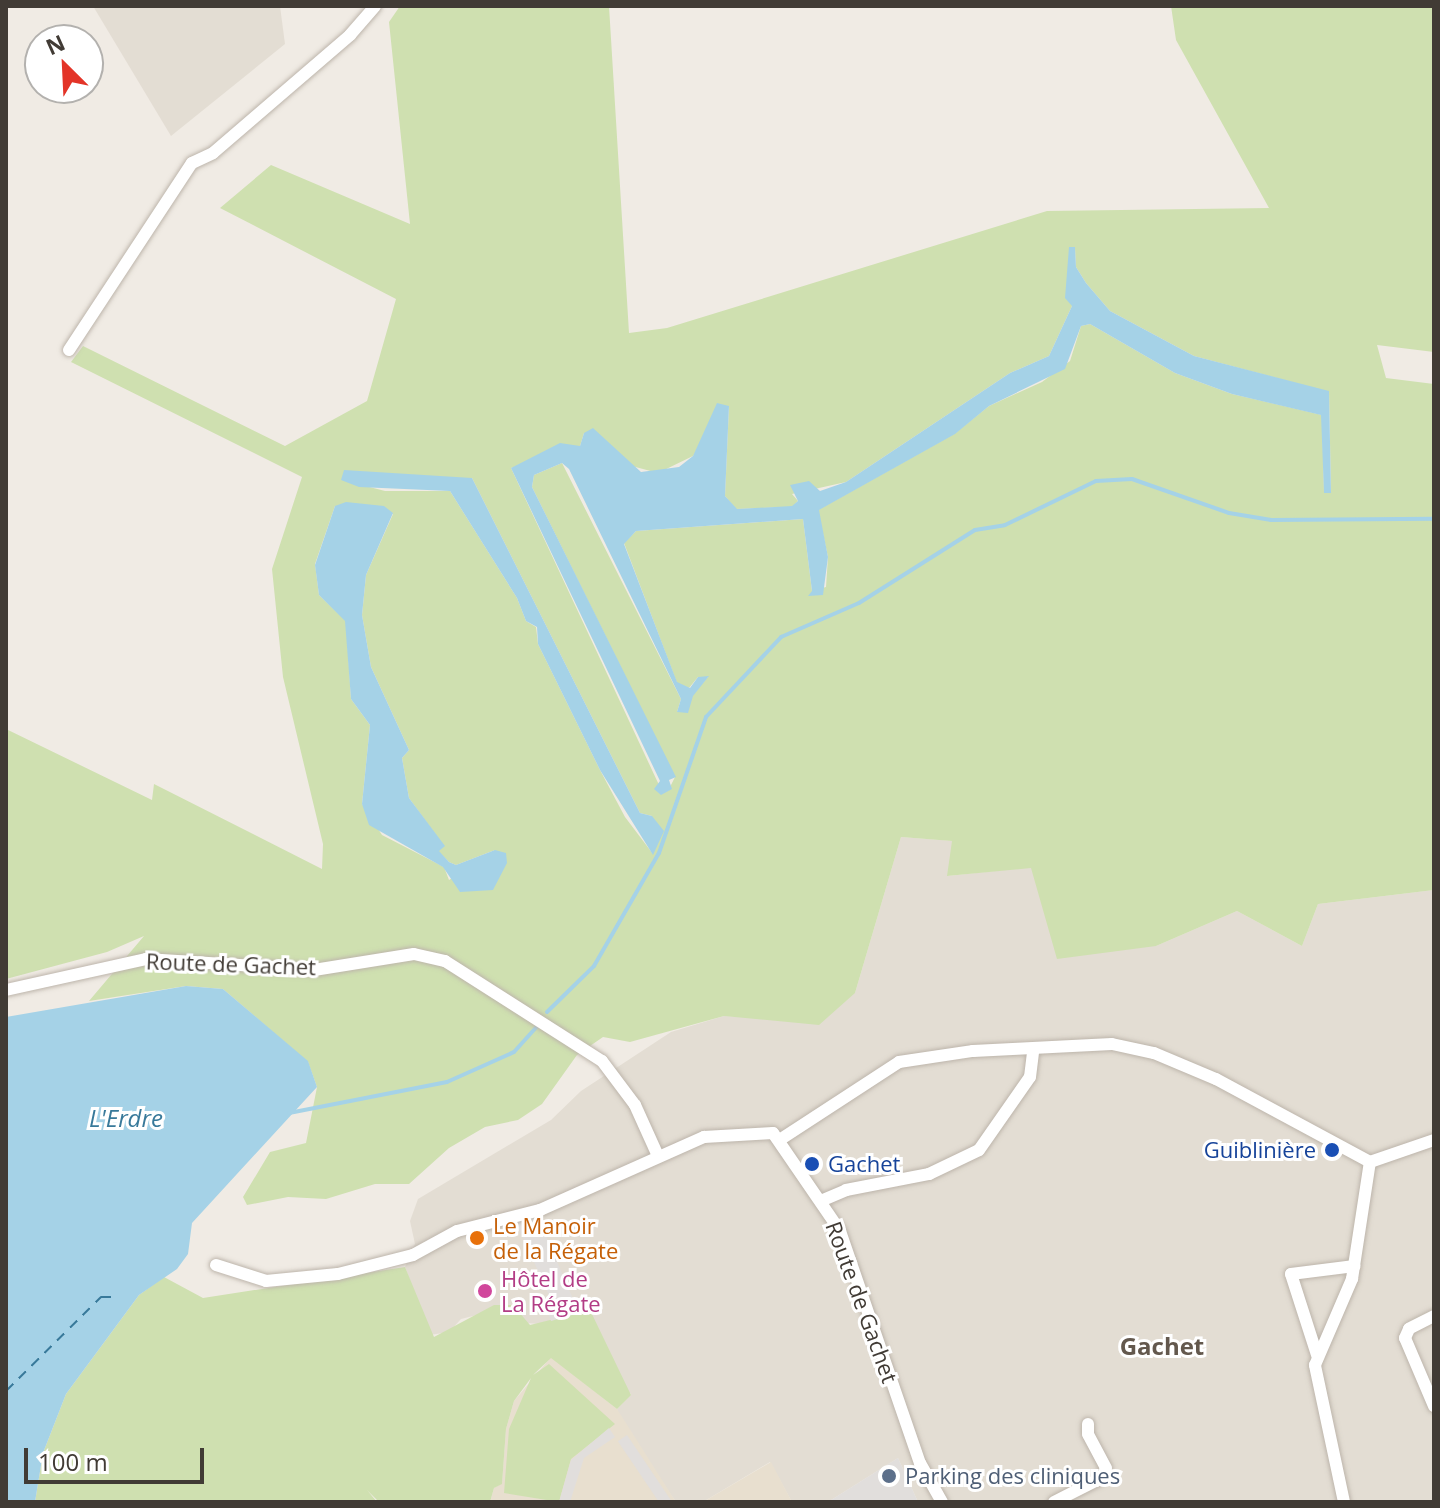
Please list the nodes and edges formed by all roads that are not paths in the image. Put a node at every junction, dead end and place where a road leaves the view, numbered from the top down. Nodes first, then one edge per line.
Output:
1 (375, 6) edge
2 (69, 350) dead end
3 (6, 990) edge
4 (1033, 1051) junction
5 (781, 1139) junction
6 (1434, 1140) edge
7 (658, 1156) junction
8 (1370, 1162) junction
9 (823, 1200) junction
10 (216, 1265) dead end
11 (1354, 1266) junction
12 (1434, 1316) edge
13 (1317, 1355) junction
14 (1434, 1406) edge
15 (1088, 1424) dead end
16 (942, 1502) edge
17 (1054, 1502) edge
18 (1344, 1502) edge

1 - 2 street
3 - 7 street, Route de Gachet
4 - 5 street
4 - 8 street
4 - 9 street
5 - 7 street
5 - 9 street, Route de Gachet
6 - 8 street
7 - 10 street
8 - 11 street
9 - 16 street, Route de Gachet
11 - 13 street
11 - 13 street
12 - 14 street
13 - 18 street
15 - 17 street

